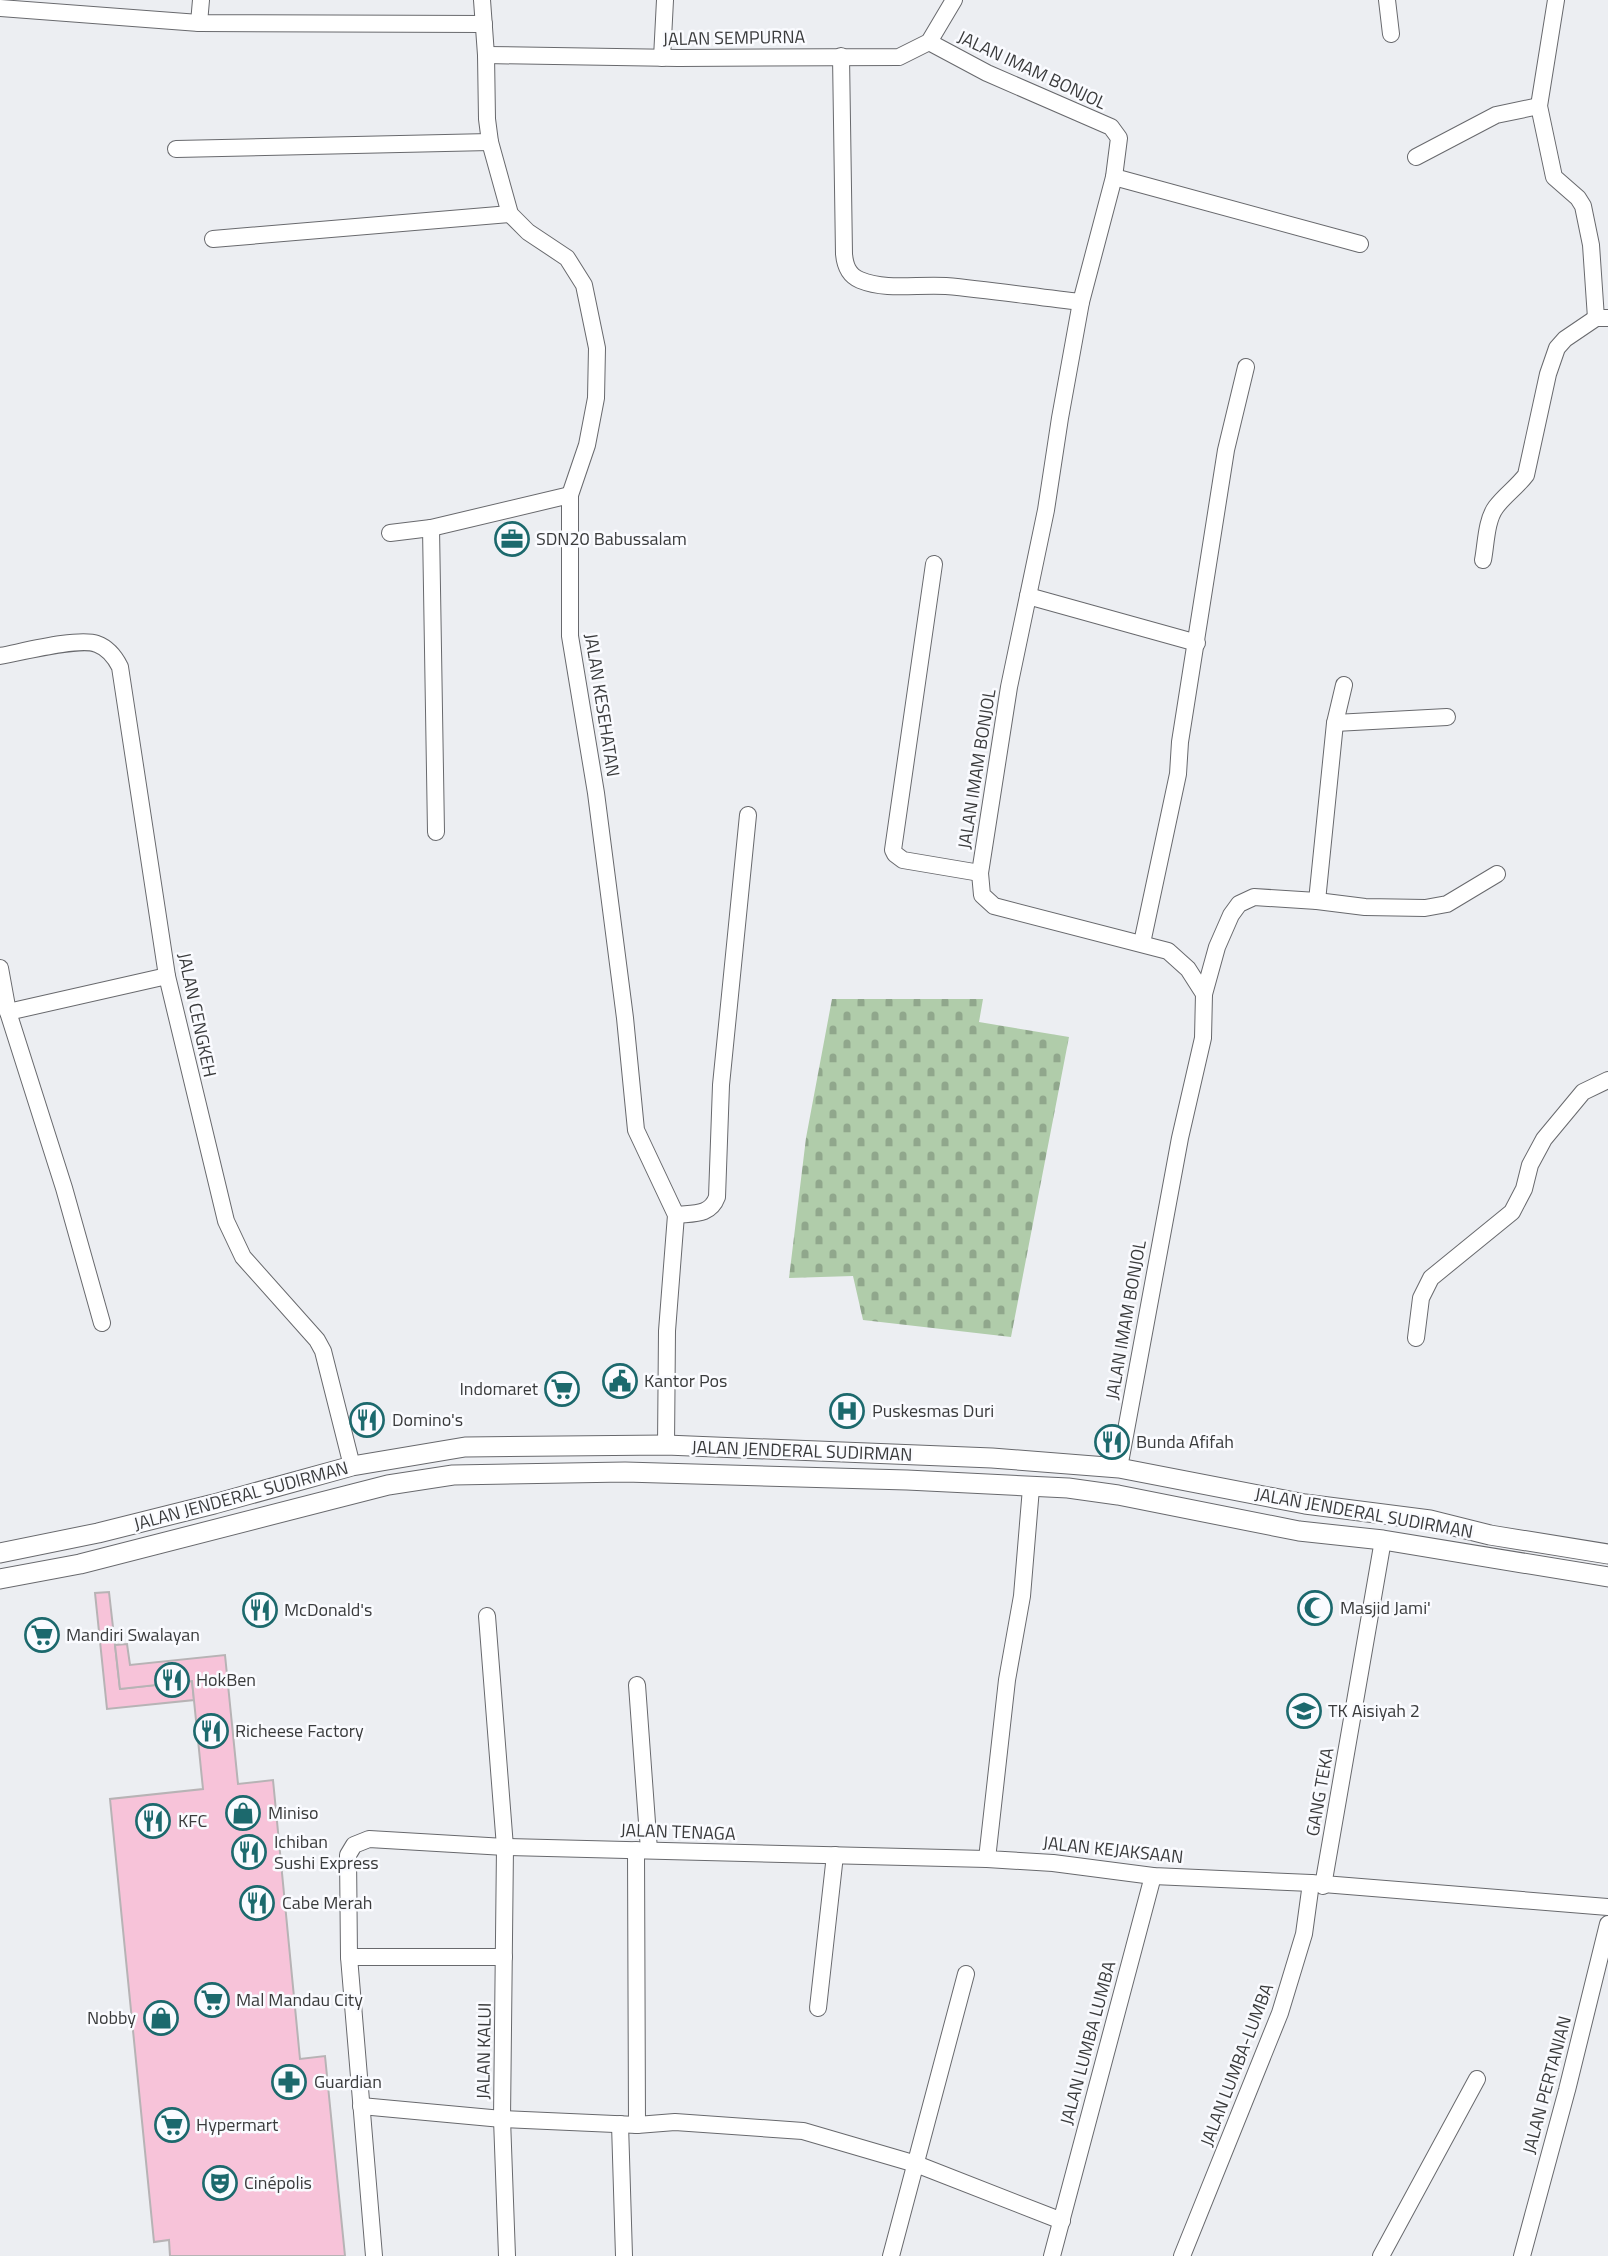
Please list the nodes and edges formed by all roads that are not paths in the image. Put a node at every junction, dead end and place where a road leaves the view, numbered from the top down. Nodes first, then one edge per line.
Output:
1 (201, 0) edge
2 (482, 0) edge
3 (665, 0) edge
4 (954, 0) edge
5 (1387, 0) edge
6 (1556, 0) edge
7 (0, 8) edge
8 (199, 23) junction
9 (484, 24) junction
10 (1391, 34) dead end
11 (929, 42) junction
12 (486, 55) junction
13 (841, 56) junction
14 (662, 58) junction
15 (1539, 106) junction
16 (490, 142) junction
17 (176, 149) dead end
18 (1416, 157) dead end
19 (1114, 177) junction
20 (510, 214) junction
21 (213, 239) dead end
22 (1360, 244) dead end
23 (1082, 302) junction
24 (1602, 318) edge
25 (1246, 367) dead end
26 (570, 495) junction
27 (431, 528) junction
28 (390, 533) dead end
29 (1483, 561) dead end
30 (934, 565) dead end
31 (1028, 596) junction
32 (1197, 643) junction
33 (0, 656) edge
34 (1344, 685) dead end
35 (1447, 718) dead end
36 (1335, 723) junction
37 (748, 815) dead end
38 (436, 832) dead end
39 (979, 873) junction
40 (1497, 874) dead end
41 (1317, 901) junction
42 (1142, 943) junction
43 (0, 968) edge
44 (167, 976) junction
45 (1205, 995) junction
46 (8, 1012) junction
47 (1608, 1080) edge
48 (676, 1215) junction
49 (102, 1323) dead end
50 (1416, 1338) dead end
51 (551, 1446) junction
52 (666, 1446) junction
53 (352, 1466) junction
54 (1119, 1468) junction
55 (549, 1473) junction
56 (1031, 1488) junction
57 (1305, 1504) junction
58 (1299, 1531) junction
59 (1383, 1539) junction
60 (0, 1553) edge
61 (1608, 1555) edge
62 (1608, 1577) edge
63 (0, 1579) edge
64 (487, 1616) dead end
65 (637, 1685) dead end
66 (505, 1847) junction
67 (642, 1850) junction
68 (835, 1855) junction
69 (987, 1859) junction
70 (1153, 1876) junction
71 (1317, 1884) junction
72 (1608, 1908) edge
73 (1608, 1924) edge
74 (349, 1957) junction
75 (504, 1957) junction
76 (966, 1974) dead end
77 (818, 2008) dead end
78 (1477, 2080) dead end
79 (361, 2106) junction
80 (502, 2119) junction
81 (620, 2124) junction
82 (637, 2125) junction
83 (916, 2164) junction
84 (1062, 2221) junction
85 (374, 2256) edge
86 (507, 2256) edge
87 (624, 2256) edge
88 (891, 2256) edge
89 (1052, 2256) edge
90 (1182, 2256) edge
91 (1381, 2256) edge
92 (1522, 2256) edge

1 - 8 street
2 - 9 street
3 - 14 street
4 - 11 street
5 - 10 street
6 - 15 street
7 - 8 street
8 - 9 street
9 - 12 street
11 - 13 street, JALAN SEMPURNA
11 - 19 street, JALAN IMAM BONJOL
12 - 14 street, JALAN SEMPURNA
12 - 16 street
13 - 14 street, JALAN SEMPURNA
13 - 23 street
15 - 18 street
15 - 24 street
16 - 17 street
16 - 20 street
19 - 22 street
19 - 23 street, JALAN IMAM BONJOL
20 - 21 street
20 - 26 street, JALAN KESEHATAN
23 - 31 street, JALAN IMAM BONJOL
24 - 29 street
25 - 32 street
26 - 27 street
26 - 48 street, JALAN KESEHATAN
27 - 28 street
27 - 38 street
30 - 39 street
31 - 32 street
31 - 39 street, JALAN IMAM BONJOL
32 - 42 street
33 - 44 street, JALAN CENGKEH
34 - 36 street
35 - 36 street
36 - 41 street
37 - 48 street
39 - 42 street, JALAN IMAM BONJOL
40 - 41 street
41 - 45 street
42 - 45 street, JALAN IMAM BONJOL
43 - 46 street
44 - 46 street
44 - 53 street, JALAN CENGKEH
45 - 54 street, JALAN IMAM BONJOL
46 - 49 street
47 - 50 street
48 - 52 street, JALAN KESEHATAN
51 - 52 street, JALAN JENDERAL SUDIRMAN
51 - 53 street, JALAN JENDERAL SUDIRMAN
51 - 55 street
52 - 54 street, JALAN JENDERAL SUDIRMAN
53 - 60 street, JALAN JENDERAL SUDIRMAN
54 - 57 street, JALAN JENDERAL SUDIRMAN
55 - 56 street, JALAN JENDERAL SUDIRMAN
55 - 63 street, JALAN JENDERAL SUDIRMAN
56 - 58 street, JALAN JENDERAL SUDIRMAN
56 - 69 street
57 - 58 street
57 - 61 street, JALAN JENDERAL SUDIRMAN
58 - 59 street, JALAN JENDERAL SUDIRMAN
59 - 62 street, JALAN JENDERAL SUDIRMAN
59 - 71 street, GANG TEKA
64 - 66 street, JALAN KALUI
65 - 67 street
66 - 67 street, JALAN TENAGA
66 - 74 street, JALAN TENAGA
66 - 75 street, JALAN KALUI
67 - 68 street, JALAN TENAGA
67 - 82 street
68 - 69 street, JALAN TENAGA
68 - 77 street
69 - 70 street, JALAN KEJAKSAAN
70 - 71 street, JALAN KEJAKSAAN
70 - 84 street, JALAN LUMBA LUMBA
71 - 72 street, JALAN KEJAKSAAN
71 - 90 street, JALAN LUMBA-LUMBA
73 - 92 street, JALAN PERTANIAN
74 - 75 street
74 - 79 street
75 - 80 street, JALAN KALUI
76 - 83 street
78 - 91 street
79 - 80 street
79 - 85 street
80 - 81 street
80 - 86 street, JALAN KALUI
81 - 82 street
81 - 87 street
82 - 83 street
83 - 84 street
83 - 88 street
84 - 89 street, JALAN LUMBA LUMBA

